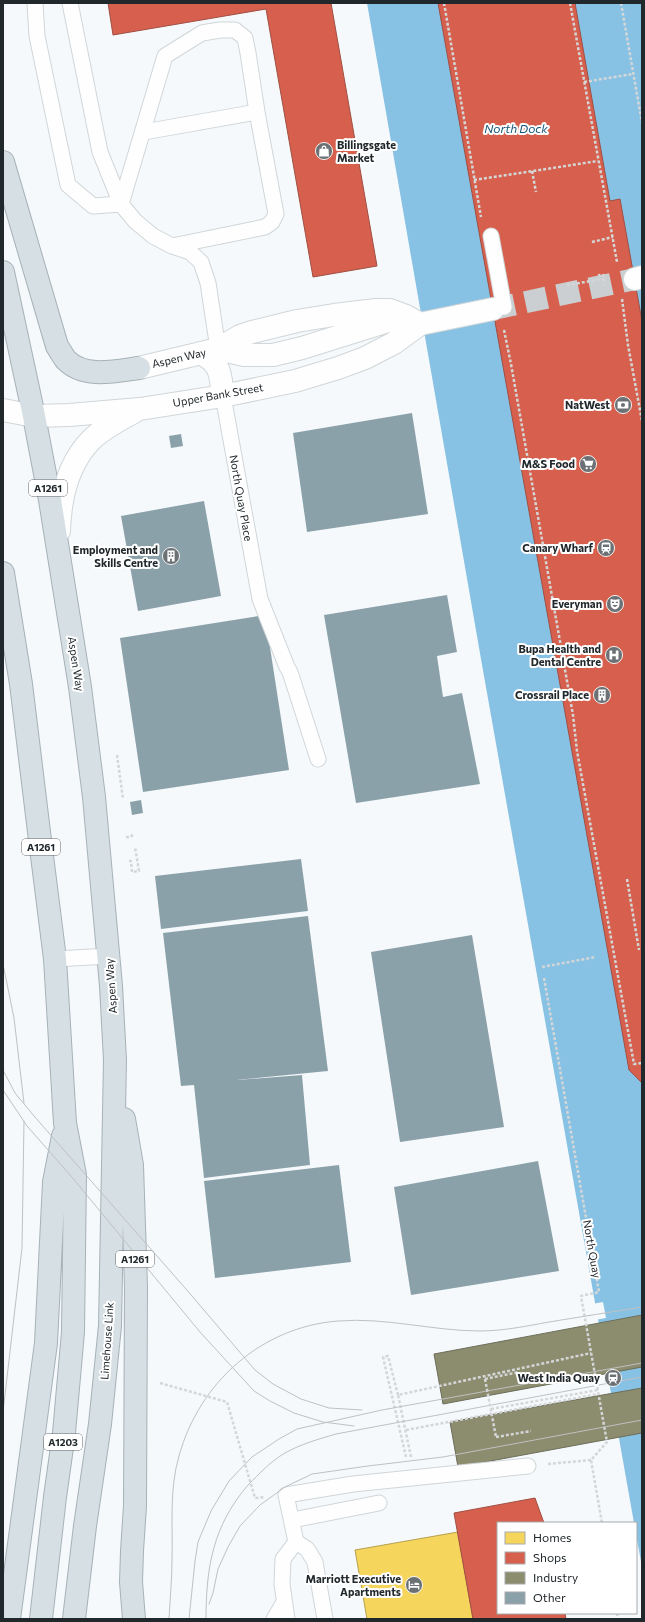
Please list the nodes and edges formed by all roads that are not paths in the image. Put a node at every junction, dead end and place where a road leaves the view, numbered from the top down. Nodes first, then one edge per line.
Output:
1 (35, 3) edge
2 (70, 3) edge
3 (257, 112) junction
4 (144, 132) junction
5 (3, 162) edge
6 (121, 204) junction
7 (491, 236) dead end
8 (172, 246) junction
9 (3, 272) edge
10 (498, 308) joint
11 (413, 320) junction
12 (209, 351) junction
13 (139, 368) joint
14 (223, 396) junction
15 (140, 409) junction
16 (3, 410) edge
17 (34, 416) junction
18 (59, 561) junction
19 (3, 573) edge
20 (318, 759) dead end
21 (109, 956) junction
22 (54, 959) junction
23 (115, 1060) junction
24 (65, 1123) junction
25 (528, 1466) road end
26 (379, 1503) dead end
27 (25, 1505) junction
28 (292, 1520) junction
29 (296, 1542) junction
30 (3, 1553) edge
31 (284, 1602) junction
32 (9, 1619) edge
33 (42, 1619) edge
34 (74, 1619) edge
35 (134, 1619) edge
36 (274, 1619) edge
37 (287, 1619) edge
38 (325, 1619) edge

1 - 6 lane
2 - 6 lane
3 - 4 lane
3 - 4 lane
3 - 8 lane
4 - 6 lane
5 - 13 highway
6 - 8 lane
7 - 10 lane
8 - 12 lane
9 - 17 highway, Aspen Way / A1261
10 - 11 street
11 - 12 street
11 - 14 street, Upper Bank Street
12 - 13 street, Aspen Way
12 - 14 street
14 - 15 street, Upper Bank Street
14 - 20 lane, North Quay Place
15 - 17 street, Upper Bank Street
15 - 18 street
16 - 17 street, Upper Bank Street
17 - 18 highway, Aspen Way / A1261
18 - 21 highway, Aspen Way / A1261
19 - 22 highway, A1261
21 - 22 lane
21 - 23 highway, Aspen Way / A1261
22 - 24 highway, A1261
23 - 34 highway, Limehouse Link / A1203
23 - 35 highway, A1261
24 - 27 highway, A1261
24 - 33 highway, A1203
25 - 28 lane
26 - 28 lane
27 - 30 highway
27 - 32 highway, A1261
28 - 29 lane
29 - 31 lane
29 - 38 lane
31 - 36 lane
31 - 37 lane

